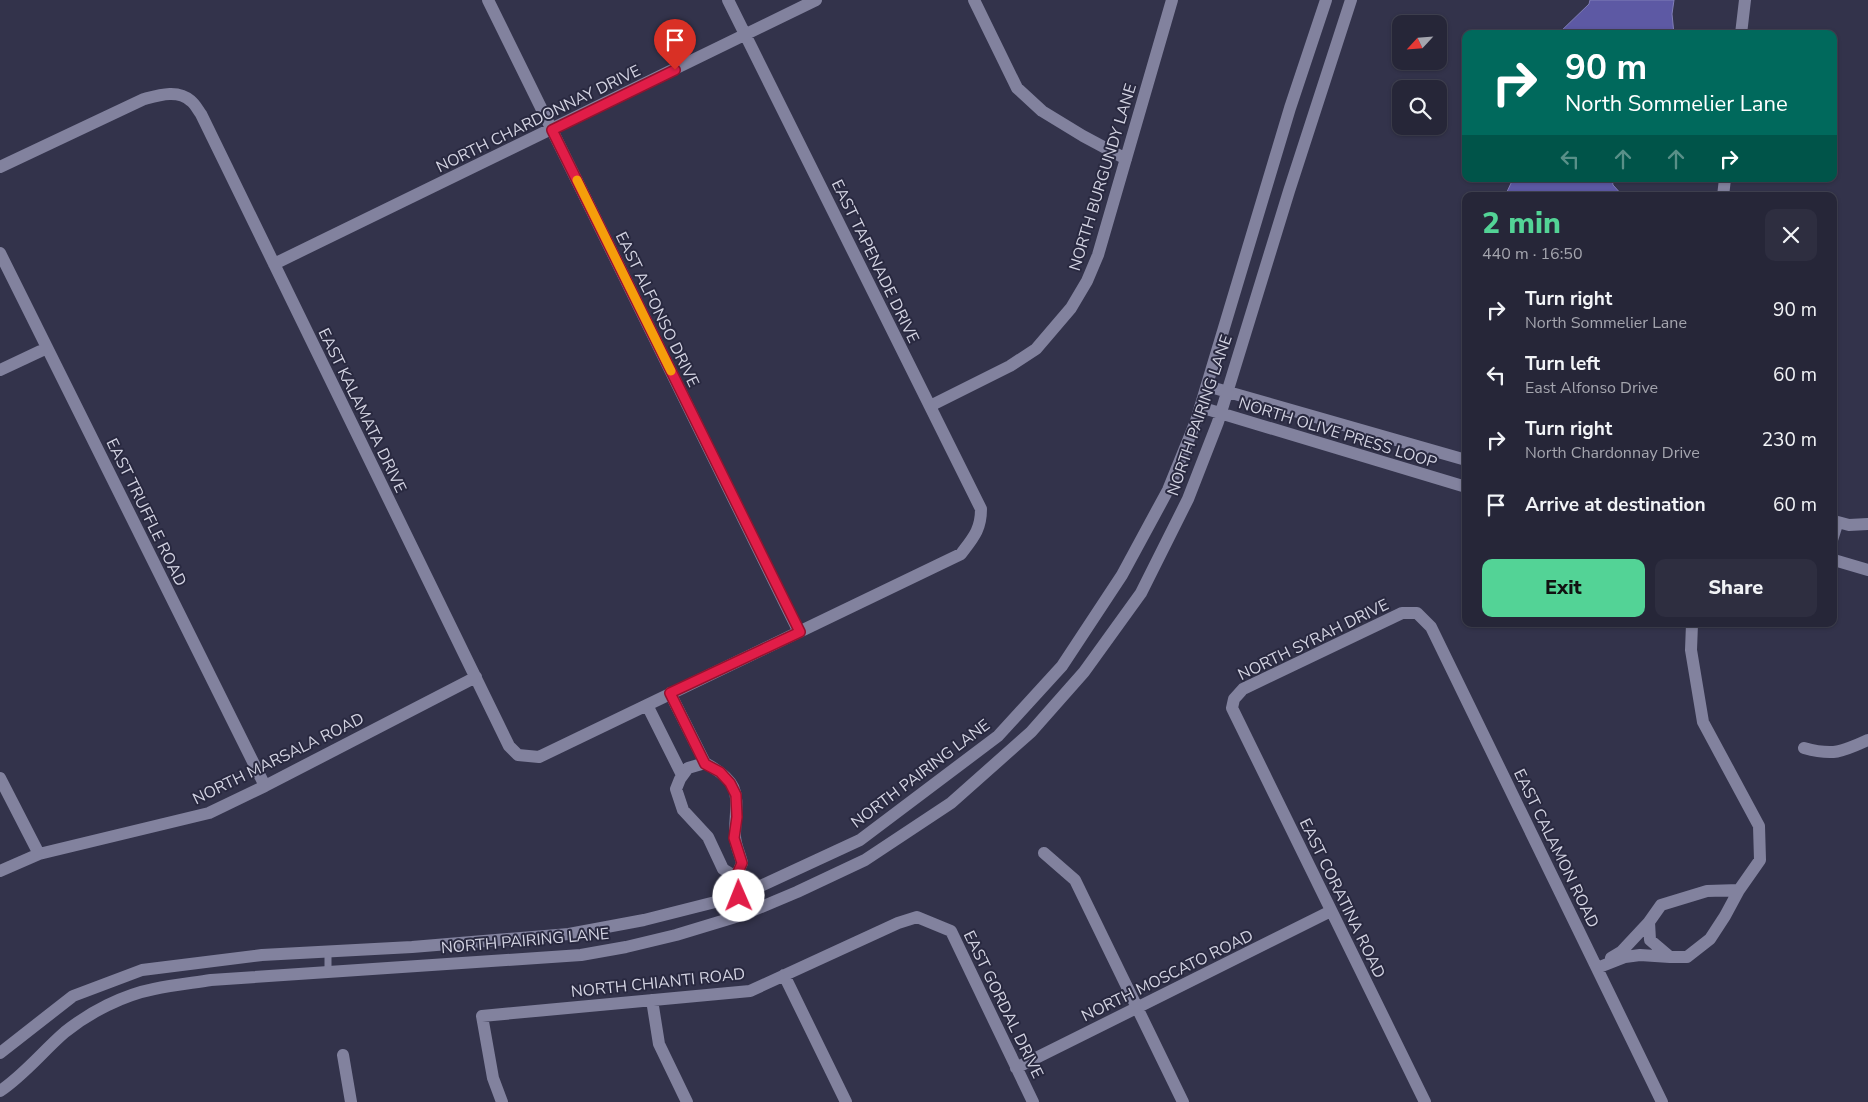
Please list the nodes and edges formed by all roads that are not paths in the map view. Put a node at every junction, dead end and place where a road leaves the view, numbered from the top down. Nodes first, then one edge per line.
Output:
1 (488, 0) edge
2 (728, 0) edge
3 (816, 0) edge
4 (974, 0) edge
5 (1172, 0) edge
6 (1326, 0) edge
7 (1351, 0) edge
8 (1745, 0) edge
9 (1741, 30) edge
10 (745, 35) junction
11 (552, 130) junction
12 (1126, 159) junction
13 (0, 167) edge
14 (0, 253) edge
15 (274, 264) junction
16 (47, 348) junction
17 (0, 370) edge
18 (1207, 386) junction
19 (1227, 391) junction
20 (930, 406) junction
21 (1200, 407) junction
22 (1220, 413) junction
23 (1462, 459) edge
24 (1462, 487) edge
25 (1837, 522) edge
26 (1868, 524) edge
27 (1837, 561) edge
28 (1868, 570) edge
29 (1417, 613) joint
30 (1692, 627) edge
31 (800, 632) junction
32 (476, 677) junction
33 (670, 693) junction
34 (648, 705) junction
35 (1232, 708) joint
36 (1868, 740) edge
37 (1804, 748) dead end
38 (705, 764) junction
39 (682, 775) junction
40 (0, 778) edge
41 (265, 786) junction
42 (1044, 853) dead end
43 (39, 854) junction
44 (0, 871) edge
45 (736, 877) junction
46 (1739, 890) junction
47 (739, 896) junction
48 (1331, 911) junction
49 (747, 913) junction
50 (1649, 922) junction
51 (940, 926) joint
52 (328, 951) junction
53 (1670, 957) junction
54 (1597, 968) junction
55 (328, 972) junction
56 (784, 975) junction
57 (652, 1000) junction
58 (1137, 1008) junction
59 (0, 1053) edge
60 (343, 1055) dead end
61 (1016, 1068) junction
62 (0, 1091) edge
63 (351, 1102) edge
64 (502, 1102) edge
65 (687, 1102) edge
66 (846, 1102) edge
67 (1033, 1102) edge
68 (1183, 1102) edge
69 (1425, 1102) edge
70 (1662, 1102) edge

1 - 11 street, EAST ALFONSO DRIVE
2 - 10 street, EAST TAPENADE DRIVE
3 - 10 street, NORTH CHARDONNAY DRIVE
4 - 12 street
5 - 12 street, NORTH BURGUNDY LANE
6 - 18 street, NORTH PAIRING LANE
7 - 19 street, NORTH PAIRING LANE
8 - 9 street
10 - 11 street, NORTH CHARDONNAY DRIVE
10 - 20 street, EAST TAPENADE DRIVE
11 - 15 street, NORTH CHARDONNAY DRIVE
11 - 31 street, EAST ALFONSO DRIVE
12 - 20 street, NORTH BURGUNDY LANE
13 - 15 street, EAST KALAMATA DRIVE
14 - 16 street, EAST TRUFFLE ROAD
15 - 32 street, EAST KALAMATA DRIVE
16 - 17 street
16 - 41 street, EAST TRUFFLE ROAD
18 - 19 street, NORTH OLIVE PRESS LOOP
18 - 21 street, NORTH PAIRING LANE
19 - 22 street, NORTH PAIRING LANE
19 - 23 street, NORTH OLIVE PRESS LOOP
20 - 31 street, EAST TAPENADE DRIVE
21 - 22 street, NORTH OLIVE PRESS LOOP
21 - 47 street, NORTH PAIRING LANE
22 - 24 street, NORTH OLIVE PRESS LOOP
22 - 49 street, NORTH PAIRING LANE
25 - 26 street
27 - 28 street
29 - 35 street, NORTH SYRAH DRIVE
29 - 54 street, EAST CALAMON ROAD
30 - 46 street
31 - 33 street
32 - 34 street, EAST KALAMATA DRIVE
32 - 41 street, NORTH MARSALA ROAD
33 - 34 street
33 - 38 street
34 - 39 street
35 - 48 street, EAST CORATINA ROAD
36 - 37 street
38 - 39 street
38 - 45 street
39 - 45 street
40 - 43 street
41 - 43 street, NORTH MARSALA ROAD
42 - 58 street
43 - 44 street, NORTH MARSALA ROAD
45 - 47 street
46 - 50 street
46 - 53 street
47 - 49 street
47 - 52 street, NORTH PAIRING LANE
48 - 58 street, NORTH MOSCATO ROAD
48 - 69 street, EAST CORATINA ROAD
49 - 55 street, NORTH PAIRING LANE
50 - 53 street
50 - 54 street
51 - 56 street, NORTH CHIANTI ROAD
51 - 61 street, EAST GORDAL DRIVE
52 - 55 lane
52 - 59 street, NORTH PAIRING LANE
53 - 54 street
54 - 70 street, EAST CALAMON ROAD
55 - 62 street, NORTH PAIRING LANE
56 - 57 street, NORTH CHIANTI ROAD
56 - 66 street
57 - 64 street, NORTH CHIANTI ROAD
57 - 65 street
58 - 61 street, NORTH MOSCATO ROAD
58 - 68 street
60 - 63 street
61 - 67 street, EAST GORDAL DRIVE

